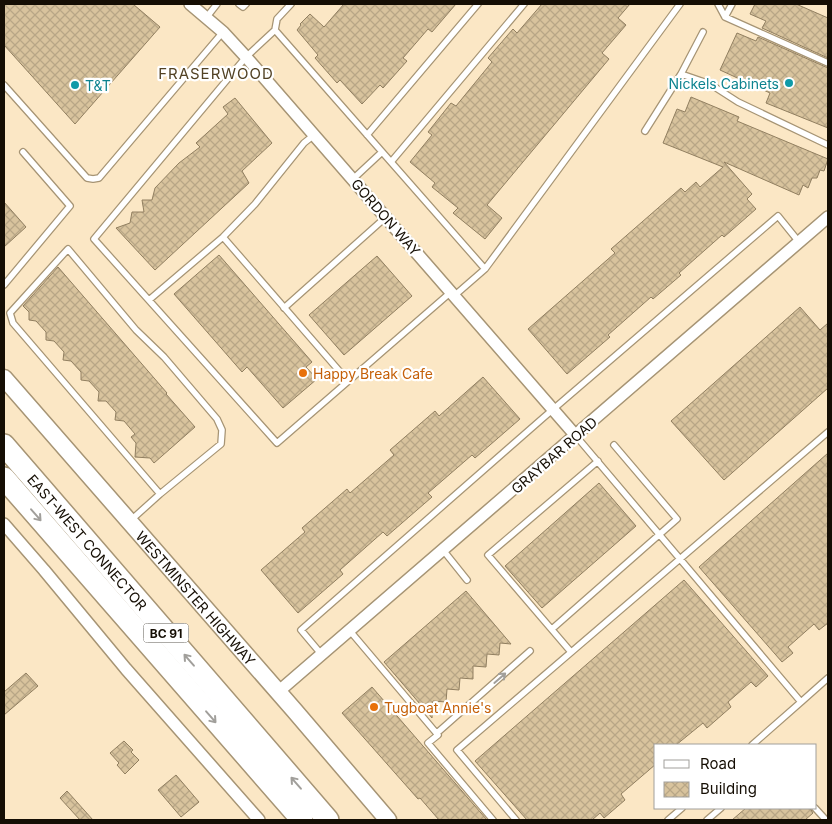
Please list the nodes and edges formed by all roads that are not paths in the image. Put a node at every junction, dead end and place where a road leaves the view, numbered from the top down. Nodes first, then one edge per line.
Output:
1 (190, 4) edge
2 (217, 4) edge
3 (239, 4) edge
4 (246, 4) edge
5 (291, 4) edge
6 (478, 4) edge
7 (524, 4) edge
8 (680, 4) edge
9 (718, 4) edge
10 (732, 4) edge
11 (725, 17) junction
12 (206, 18) junction
13 (275, 30) junction
14 (224, 32) junction
15 (703, 32) dead end
16 (246, 57) junction
17 (828, 63) edge
18 (681, 74) junction
19 (4, 85) edge
20 (645, 131) dead end
21 (314, 135) junction
22 (367, 135) junction
23 (828, 146) edge
24 (23, 152) dead end
25 (382, 152) junction
26 (391, 162) junction
27 (353, 179) junction
28 (386, 217) junction
29 (828, 217) edge
30 (223, 237) junction
31 (800, 242) junction
32 (484, 269) junction
33 (4, 285) edge
34 (453, 294) junction
35 (149, 300) junction
36 (284, 308) junction
37 (4, 378) edge
38 (348, 381) junction
39 (553, 409) junction
40 (828, 432) edge
41 (576, 436) junction
42 (4, 445) edge
43 (614, 445) dead end
44 (598, 461) junction
45 (4, 478) edge
46 (160, 494) junction
47 (129, 522) junction
48 (4, 524) edge
49 (660, 535) junction
50 (443, 550) junction
51 (680, 559) junction
52 (467, 580) dead end
53 (552, 629) junction
54 (350, 631) junction
55 (530, 651) dead end
56 (571, 652) junction
57 (322, 655) junction
58 (828, 678) edge
59 (278, 692) junction
60 (801, 702) junction
61 (437, 733) junction
62 (753, 744) edge
63 (681, 809) edge
64 (720, 809) edge
65 (816, 809) edge
66 (259, 820) edge
67 (302, 820) edge
68 (328, 820) edge
69 (388, 820) edge
70 (493, 820) edge
71 (516, 820) edge
72 (668, 820) edge
73 (707, 820) edge
74 (826, 820) edge

1 - 12 street, GORDON WAY
2 - 12 lane
3 - 4 lane
5 - 13 lane
6 - 22 lane
7 - 26 lane
8 - 32 lane
9 - 11 lane
10 - 11 lane
11 - 17 lane
12 - 14 street, GORDON WAY
13 - 16 lane
13 - 22 lane
14 - 16 street, GORDON WAY
14 - 19 lane
15 - 18 lane
16 - 21 street, GORDON WAY
16 - 35 lane
18 - 20 lane
18 - 23 lane
21 - 27 street, GORDON WAY
21 - 30 lane
22 - 25 lane
24 - 33 lane
25 - 26 lane
25 - 27 lane
26 - 32 lane
27 - 28 street, GORDON WAY
28 - 34 street, GORDON WAY
28 - 36 lane
29 - 31 street, GRAYBAR ROAD
30 - 35 lane
30 - 36 lane
31 - 39 lane
31 - 41 street, GRAYBAR ROAD
32 - 34 lane
34 - 38 lane
34 - 39 street, GORDON WAY
35 - 38 lane
36 - 38 lane
37 - 47 main road, WESTMINSTER HIGHWAY
39 - 41 street, GORDON WAY
39 - 57 lane
40 - 51 lane
41 - 44 lane
41 - 50 street, GRAYBAR ROAD
68 -> 42 highway, EAST-WEST CONNECTOR / BC 91
43 - 49 lane
44 - 49 lane
44 - 53 lane
45 -> 67 highway, EAST-WEST CONNECTOR / BC 91
46 - 46 lane
46 - 47 lane
47 - 59 main road, WESTMINSTER HIGHWAY
48 - 66 street
49 - 51 lane
49 - 53 lane
50 - 52 lane
50 - 54 street, GRAYBAR ROAD
51 - 56 lane
51 - 60 lane
53 - 56 lane
54 - 57 street, GRAYBAR ROAD
54 - 61 lane
61 -> 55 lane
56 - 71 lane
57 - 59 street, GRAYBAR ROAD
58 - 60 lane
59 - 69 main road, WESTMINSTER HIGHWAY
60 - 62 lane
61 - 70 lane
63 - 72 lane
64 - 73 lane
65 - 74 lane

